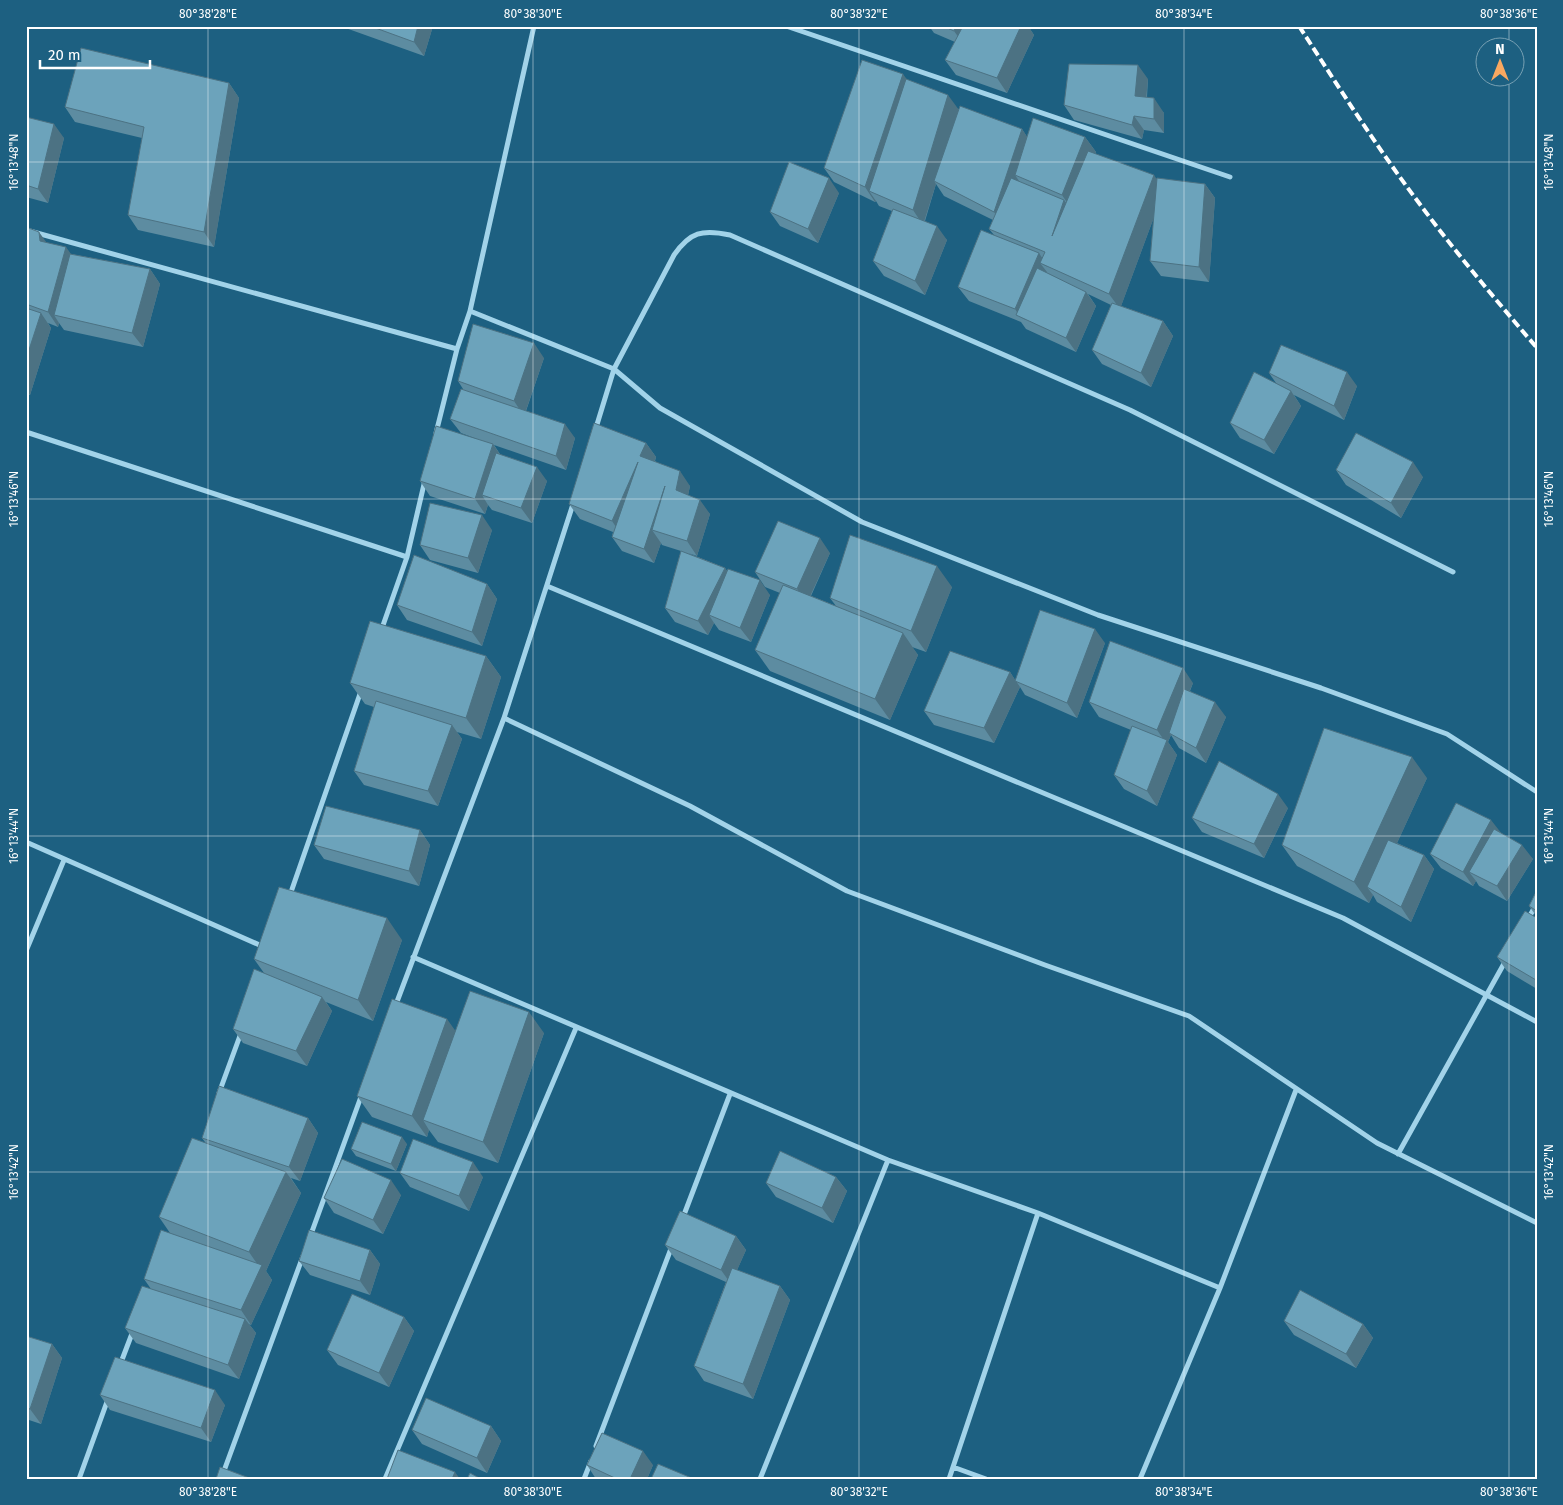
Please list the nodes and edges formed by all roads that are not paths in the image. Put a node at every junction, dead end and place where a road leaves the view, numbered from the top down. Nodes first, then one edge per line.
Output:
1 (534, 26) edge
2 (786, 26) edge
3 (1230, 177) dead end
4 (26, 230) edge
5 (470, 311) junction
6 (456, 349) junction
7 (614, 369) junction
8 (26, 432) edge
9 (594, 434) edge
10 (434, 443) edge
11 (427, 472) edge
12 (575, 499) edge
13 (407, 557) junction
14 (1453, 572) dead end
15 (547, 586) junction
16 (378, 641) edge
17 (362, 688) edge
18 (504, 718) junction
19 (1537, 792) edge
20 (26, 842) edge
21 (64, 860) junction
22 (288, 903) edge
23 (1537, 903) edge
24 (1523, 928) edge
25 (272, 950) edge
26 (26, 951) edge
27 (1510, 953) edge
28 (413, 957) junction
29 (1487, 995) junction
30 (393, 1013) edge
31 (1537, 1022) edge
32 (244, 1024) edge
33 (576, 1028) junction
34 (365, 1087) edge
35 (1296, 1090) junction
36 (730, 1094) junction
37 (217, 1098) edge
38 (1398, 1154) junction
39 (888, 1160) junction
40 (1038, 1213) junction
41 (681, 1222) edge
42 (1537, 1223) edge
43 (674, 1240) edge
44 (1220, 1288) junction
45 (136, 1321) edge
46 (119, 1368) edge
47 (109, 1395) edge
48 (953, 1467) junction
49 (79, 1479) edge
50 (221, 1479) edge
51 (385, 1479) edge
52 (584, 1479) edge
53 (760, 1479) edge
54 (949, 1479) edge
55 (986, 1479) edge
56 (1140, 1479) edge

1 - 5 street
2 - 3 street
4 - 6 street
5 - 6 street
5 - 7 street
6 - 10 street
7 - 9 street
7 - 14 street
7 - 19 street
8 - 13 street
11 - 13 street
12 - 15 street
13 - 16 street
15 - 18 street
15 - 29 street
17 - 22 street
18 - 28 street
18 - 35 street
20 - 21 street
21 - 25 street
21 - 26 street
23 - 24 street
27 - 29 street
28 - 30 street
28 - 33 street
29 - 31 street
29 - 38 street
32 - 37 street
33 - 36 street
33 - 51 street
34 - 50 street
35 - 38 street
35 - 44 street
36 - 39 street
36 - 41 street
38 - 42 street
39 - 40 street
39 - 53 street
40 - 44 street
40 - 48 street
43 - 52 street
44 - 56 street
45 - 46 street
47 - 49 street
48 - 54 street
48 - 55 street

